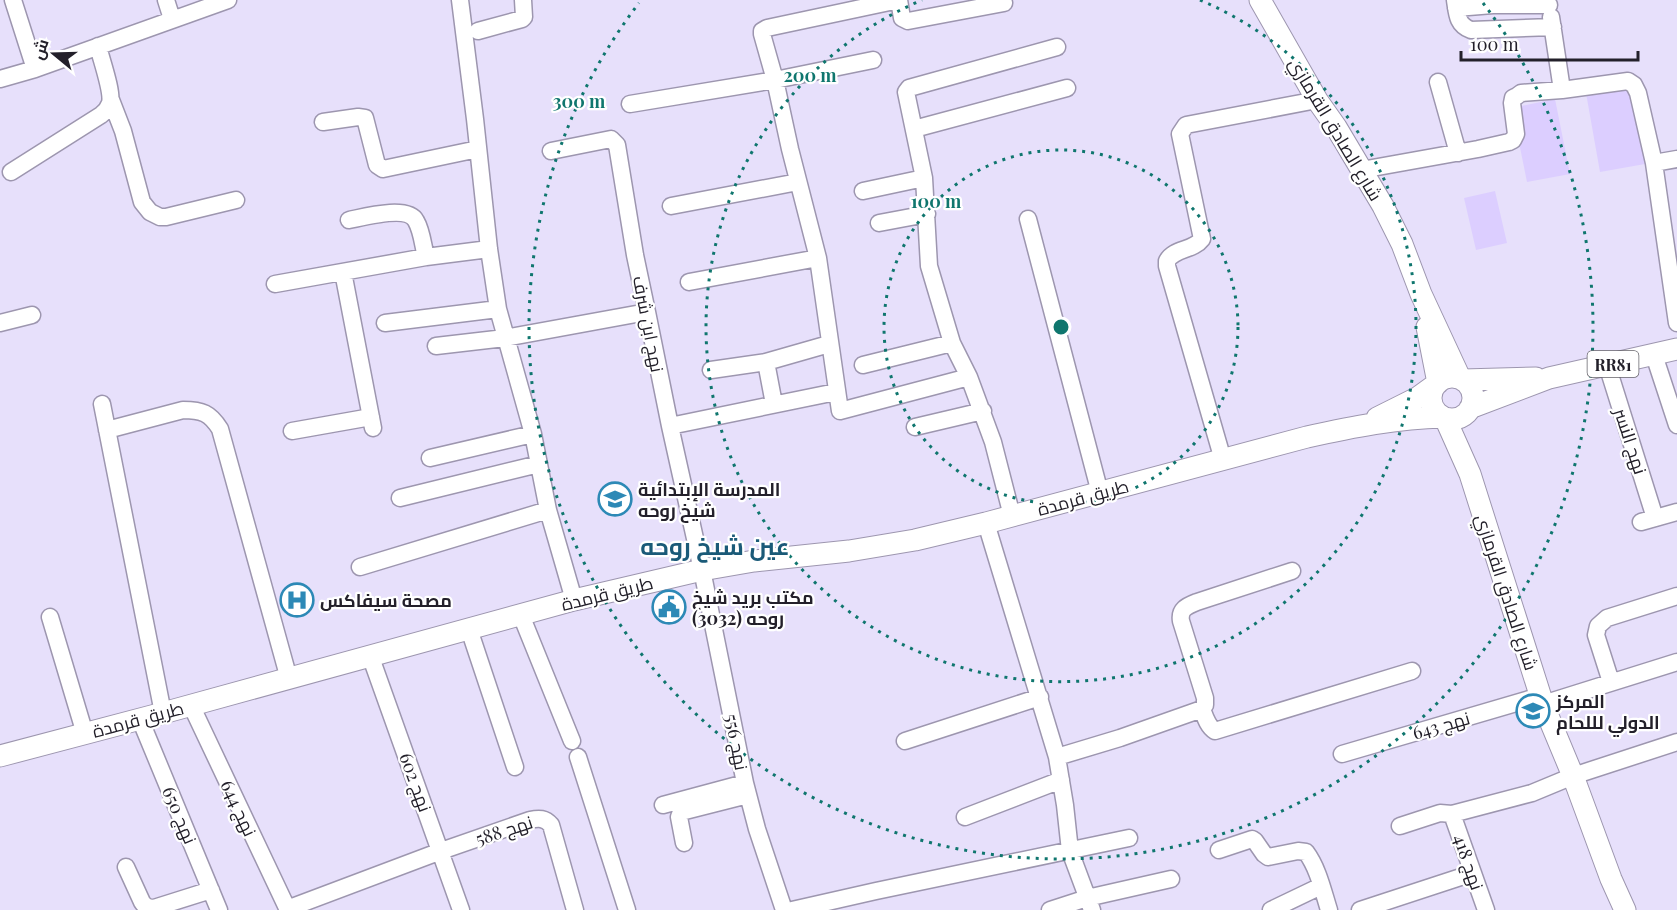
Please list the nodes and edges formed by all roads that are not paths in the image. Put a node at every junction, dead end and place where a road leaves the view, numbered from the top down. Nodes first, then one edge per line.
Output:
1 (13, 0) edge
2 (166, 0) edge
3 (228, 0) edge
4 (460, 0) edge
5 (524, 0) edge
6 (899, 0) edge
7 (1260, 0) edge
8 (1004, 3) dead end
9 (1548, 3) edge
10 (1456, 4) edge
11 (172, 19) junction
12 (1552, 27) junction
13 (478, 31) dead end
14 (98, 46) junction
15 (1057, 47) dead end
16 (873, 60) dead end
17 (35, 69) junction
18 (0, 79) edge
19 (775, 80) junction
20 (1438, 82) dead end
21 (1068, 88) dead end
22 (1562, 90) junction
23 (111, 100) junction
24 (1317, 100) junction
25 (630, 104) dead end
26 (323, 122) dead end
27 (914, 129) junction
28 (478, 148) junction
29 (551, 151) dead end
30 (1458, 153) junction
31 (1677, 159) edge
32 (1654, 163) junction
33 (1361, 170) junction
34 (10, 172) dead end
35 (924, 178) junction
36 (798, 182) junction
37 (863, 190) dead end
38 (236, 200) dead end
39 (671, 206) dead end
40 (927, 214) junction
41 (1028, 219) dead end
42 (349, 220) dead end
43 (879, 224) dead end
44 (489, 249) junction
45 (426, 257) junction
46 (818, 258) junction
47 (343, 272) junction
48 (689, 282) dead end
49 (275, 284) dead end
50 (1421, 294) junction
51 (498, 309) junction
52 (647, 312) junction
53 (32, 315) dead end
54 (0, 322) edge
55 (385, 323) dead end
56 (1677, 323) edge
57 (505, 338) junction
58 (829, 344) junction
59 (952, 344) junction
60 (436, 346) dead end
61 (1677, 350) edge
62 (1654, 355) junction
63 (766, 362) junction
64 (863, 365) dead end
65 (1606, 365) junction
66 (711, 370) dead end
67 (969, 377) junction
68 (1549, 378) junction
69 (1461, 379) junction
70 (1437, 384) junction
71 (836, 392) junction
72 (102, 404) dead end
73 (774, 404) junction
74 (1468, 410) junction
75 (983, 411) junction
76 (1444, 417) junction
77 (1677, 425) edge
78 (670, 426) junction
79 (1360, 426) junction
80 (915, 427) dead end
81 (107, 430) junction
82 (292, 431) dead end
83 (533, 434) junction
84 (430, 458) dead end
85 (1223, 460) junction
86 (539, 464) junction
87 (1470, 474) junction
88 (1100, 493) junction
89 (400, 498) dead end
90 (548, 510) junction
91 (1677, 512) edge
92 (1012, 516) junction
93 (986, 523) junction
94 (360, 567) dead end
95 (702, 570) junction
96 (1292, 571) dead end
97 (1677, 596) edge
98 (574, 600) junction
99 (520, 615) junction
100 (50, 617) dead end
101 (469, 629) junction
102 (370, 655) junction
103 (1677, 662) edge
104 (1412, 671) dead end
105 (289, 679) junction
106 (1611, 682) junction
107 (1040, 697) junction
108 (1542, 700) junction
109 (191, 705) junction
110 (1202, 709) junction
111 (163, 713) junction
112 (140, 719) junction
113 (85, 734) junction
114 (572, 741) dead end
115 (905, 741) dead end
116 (1677, 742) edge
117 (1342, 754) dead end
118 (0, 756) edge
119 (578, 757) dead end
120 (1057, 757) junction
121 (514, 767) dead end
122 (1573, 776) junction
123 (1060, 780) junction
124 (747, 789) junction
125 (663, 805) dead end
126 (1452, 814) junction
127 (965, 817) dead end
128 (1400, 826) dead end
129 (1129, 838) dead end
130 (684, 843) dead end
131 (1219, 850) dead end
132 (441, 851) junction
133 (1070, 851) junction
134 (126, 867) dead end
135 (1473, 873) junction
136 (1171, 879) dead end
137 (1322, 886) junction
138 (211, 890) junction
139 (1090, 904) edge
140 (219, 910) edge
141 (287, 910) edge
142 (461, 910) edge
143 (575, 910) edge
144 (627, 910) edge
145 (784, 910) edge
146 (792, 910) edge
147 (1050, 910) edge
148 (1270, 910) edge
149 (1329, 910) edge
150 (1360, 910) edge
151 (1485, 910) edge
152 (1625, 910) edge

1 - 17 street
2 - 11 street
3 - 11 street
4 - 28 street
5 - 13 street
6 - 8 street
6 - 19 street
7 - 24 main road, شارع الصادق القرمازي
9 - 10 street
9 - 12 street
10 - 12 street
11 - 14 street
12 - 22 street
14 - 17 street
14 - 23 street
15 - 27 street
16 - 19 street
17 - 18 street
19 - 25 street
19 - 36 street
20 - 30 street
21 - 27 street
22 - 30 street
22 - 32 street
23 - 34 street
23 - 38 street
24 - 33 main road, شارع الصادق القرمازي
24 - 85 street
26 - 28 street
27 - 35 street
28 - 44 street
29 - 52 street, نهج ابن شرف
30 - 33 street
31 - 32 street
32 - 56 street
33 - 50 main road, شارع الصادق القرمازي
35 - 37 street
35 - 40 street
36 - 39 street
36 - 46 street
40 - 43 street
40 - 59 street
41 - 88 street
42 - 45 street
44 - 45 street
44 - 51 street
45 - 47 street
46 - 48 street
46 - 58 street
47 - 49 street
47 - 82 street
50 - 69 main road, شارع الصادق القرمازي
50 - 70 main road, شارع الصادق القرمازي
51 - 55 street
51 - 57 street
52 - 57 street
52 - 78 street, نهج ابن شرف
53 - 54 street
57 - 60 street
57 - 83 street
58 - 63 street
58 - 71 street
59 - 64 street
59 - 67 street
61 - 62 main road, RR81
62 - 65 main road, RR81
62 - 77 street
63 - 66 street
63 - 73 street
65 - 68 main road, RR81
65 - 91 street, نهج النسر
67 - 71 street
67 - 75 street
68 - 69 main road, RR81
68 - 74 main road, RR81
69 - 70 main road, RR81
69 - 74 main road
70 - 76 main road
70 - 79 main road, طريق قرمدة / RR81
71 - 73 street
72 - 81 street
73 - 78 street
74 - 76 main road, RR81
74 - 87 main road, شارع الصادق القرمازي
75 - 80 street
75 - 92 street
76 - 79 main road, طريق قرمدة / RR81
76 - 87 main road, شارع الصادق القرمازي
78 - 95 street, نهج ابن شرف
79 - 85 main road, طريق قرمدة / RR81
81 - 105 street
81 - 111 street
83 - 84 street
83 - 86 street
85 - 88 main road, طريق قرمدة / RR81
86 - 89 street
86 - 90 street
87 - 108 main road, شارع الصادق القرمازي
88 - 92 main road, طريق قرمدة / RR81
90 - 94 street
90 - 98 street
92 - 93 main road, طريق قرمدة / RR81
93 - 95 main road, طريق قرمدة / RR81
93 - 107 street
95 - 98 main road, طريق قرمدة / RR81
95 - 124 street, نهج 556
96 - 110 street
97 - 106 street
98 - 99 main road, طريق قرمدة / RR81
99 - 101 main road, طريق قرمدة / RR81
99 - 114 street
100 - 113 street
101 - 102 main road, طريق قرمدة / RR81
101 - 121 street
102 - 105 main road, طريق قرمدة / RR81
102 - 132 street, نهج 602
103 - 106 street, نهج 643
104 - 110 street
105 - 109 main road, طريق قرمدة / RR81
106 - 108 street, نهج 643
107 - 115 street
107 - 120 street
108 - 117 street, نهج 643
108 - 122 main road, شارع الصادق القرمازي
109 - 111 main road, طريق قرمدة / RR81
109 - 141 street, نهج 644
110 - 120 street
111 - 112 main road, طريق قرمدة / RR81
112 - 113 main road, طريق قرمدة / RR81
112 - 138 street, نهج 650
113 - 118 main road, طريق قرمدة / RR81
116 - 122 street
119 - 144 street
120 - 123 street
122 - 126 street
122 - 152 main road, شارع الصادق القرمازي
123 - 127 street
123 - 133 street
124 - 125 street
124 - 130 street
124 - 145 street, نهج 556
126 - 128 street
126 - 135 street, نهج 418
129 - 133 street
131 - 137 street
132 - 141 street
132 - 142 street, نهج 602
132 - 143 street, نهج 588
133 - 139 street
133 - 146 street
134 - 138 street
135 - 150 street
135 - 151 street, نهج 418
136 - 139 street
137 - 148 street
137 - 149 street
138 - 140 street, نهج 650
139 - 147 street

